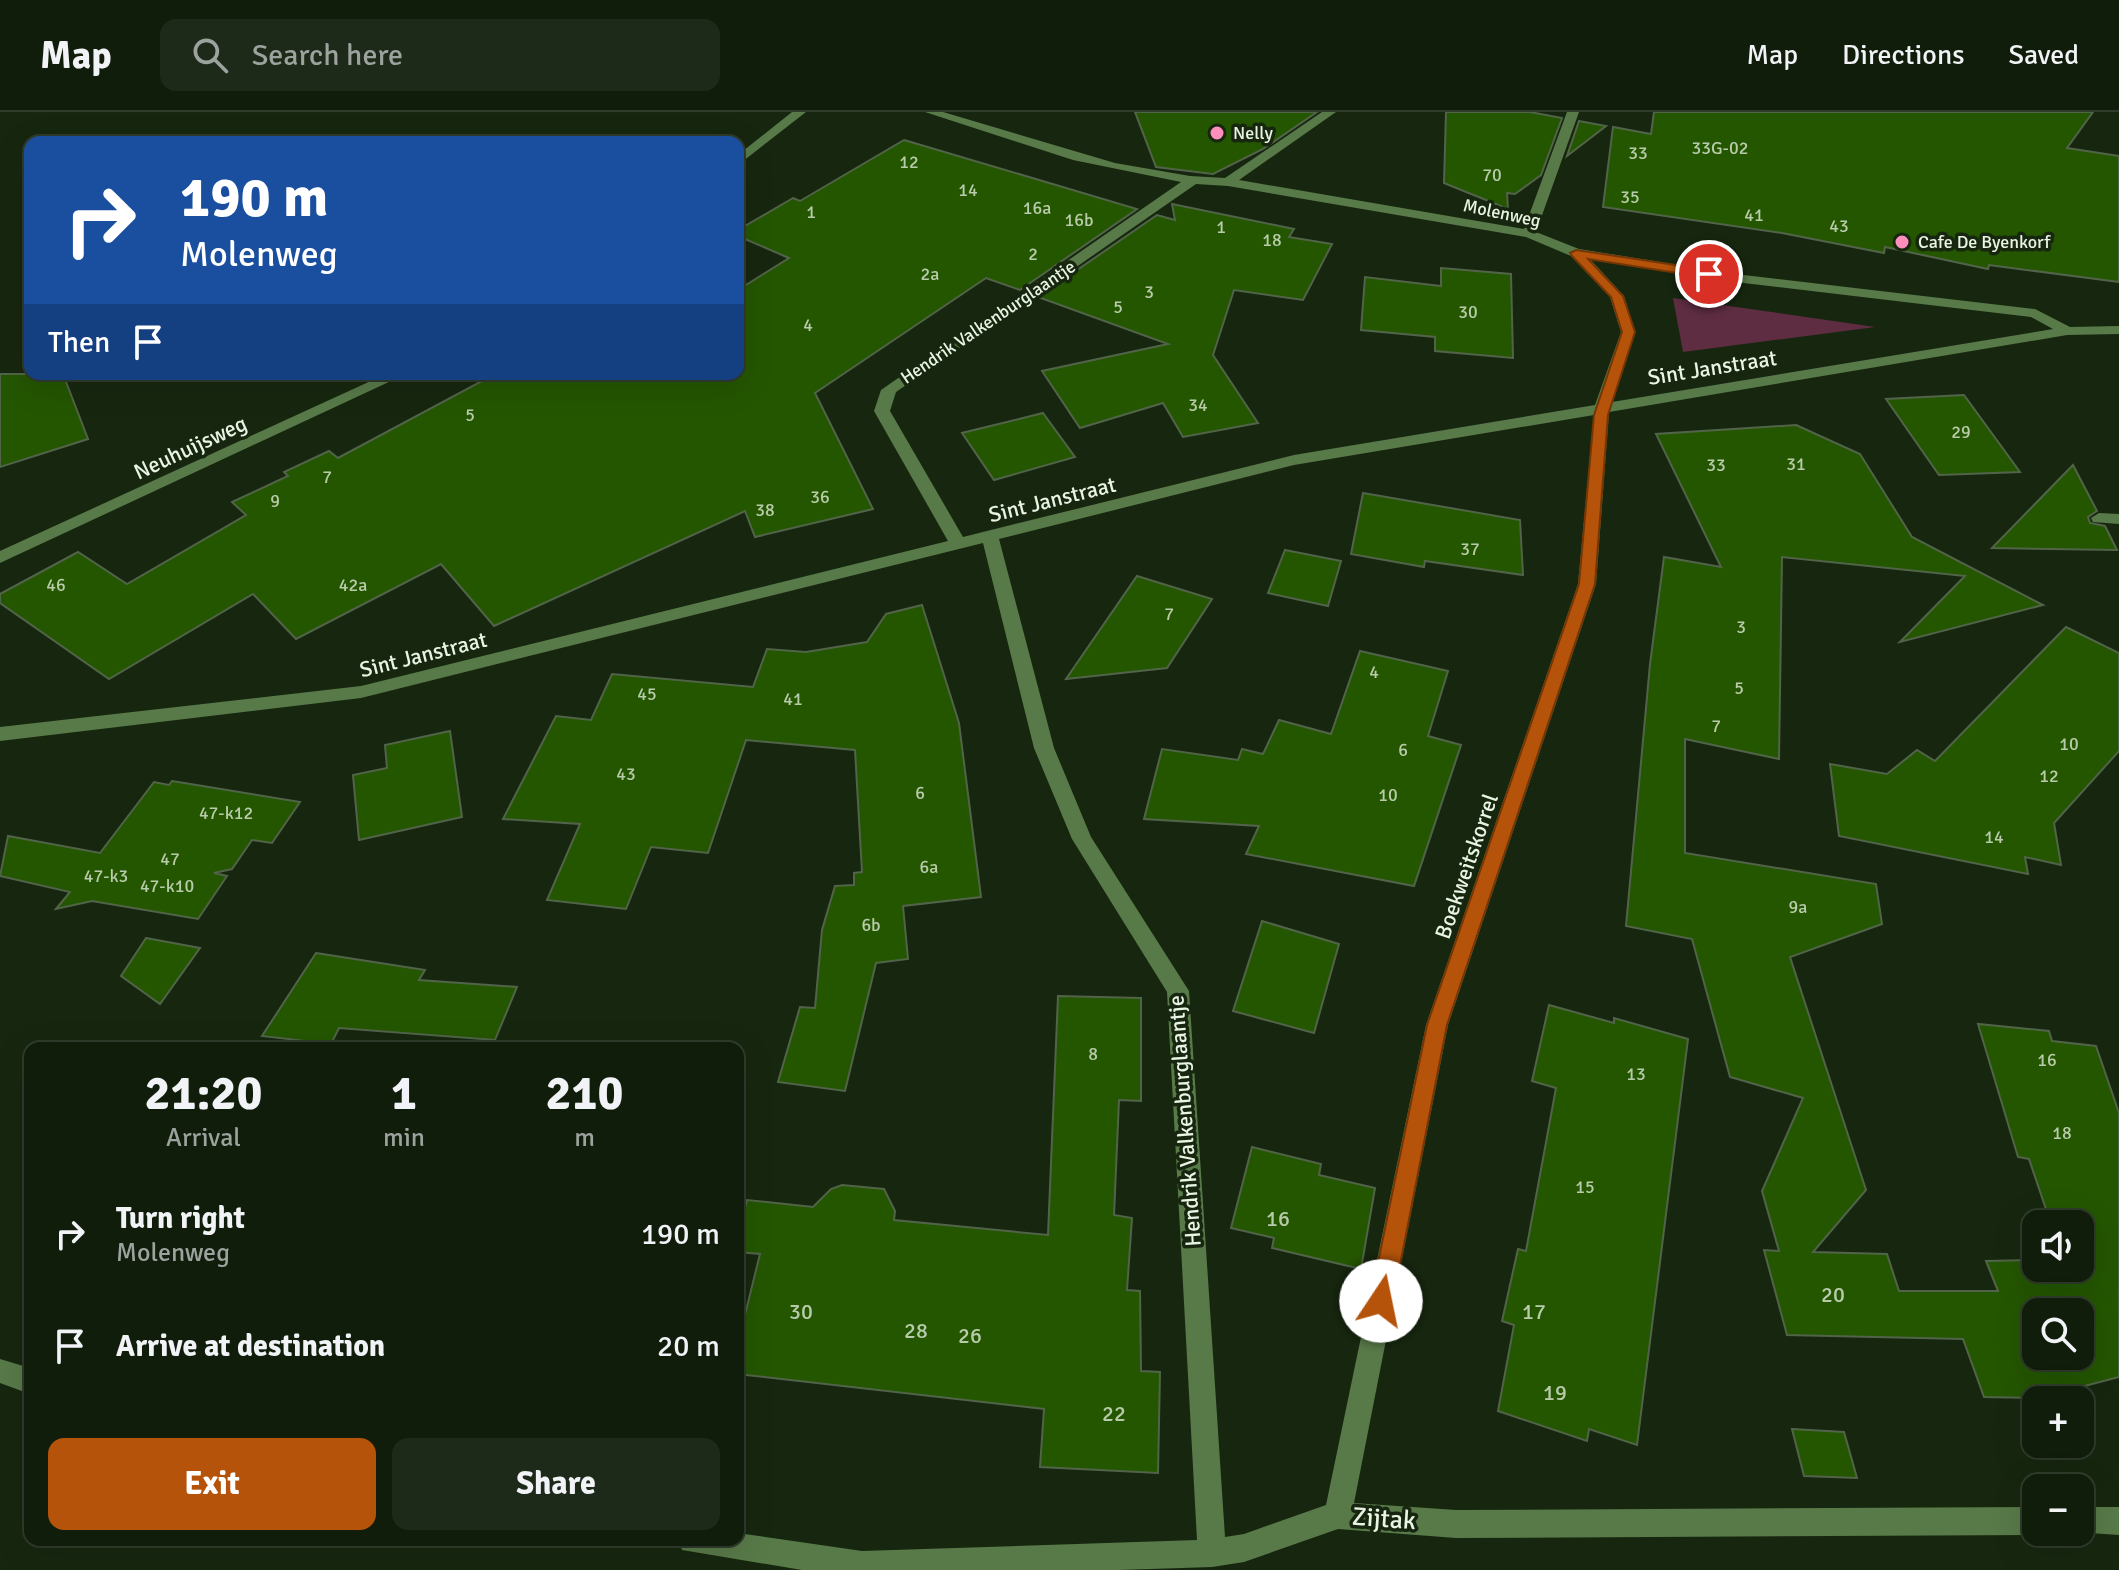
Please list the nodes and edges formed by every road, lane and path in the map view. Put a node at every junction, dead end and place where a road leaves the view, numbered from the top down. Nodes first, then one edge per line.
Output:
1 (800, 112) edge
2 (931, 112) edge
3 (1330, 112) edge
4 (1573, 112) edge
5 (744, 156) edge
6 (1192, 181) junction
7 (1228, 182) junction
8 (1529, 234) junction
9 (1576, 253) junction
10 (2119, 330) edge
11 (2067, 331) junction
12 (385, 380) edge
13 (1602, 408) junction
14 (2099, 518) dead end
15 (2119, 519) edge
16 (990, 537) junction
17 (959, 545) junction
18 (0, 558) edge
19 (0, 734) edge
20 (0, 1371) edge
21 (24, 1379) edge
22 (1338, 1515) junction
23 (2022, 1521) edge
24 (2094, 1521) edge
25 (2119, 1521) edge
26 (733, 1546) edge
27 (1212, 1553) junction
28 (1241, 1559) edge

1 - 5 street
2 - 6 street, Molenweg
3 - 7 street
4 - 8 street
6 - 7 street, Molenweg
6 - 17 street, Hendrik Valkenburglaantje
7 - 8 street, Molenweg
8 - 9 street, Molenweg
9 - 11 street, Molenweg
9 - 13 street, Boekweitskorrel
10 - 11 street, Sint Janstraat
11 - 13 street, Sint Janstraat
12 - 18 street, Neuhuijsweg
13 - 16 street, Sint Janstraat
13 - 22 street, Boekweitskorrel
14 - 15 street
16 - 17 street, Sint Janstraat
16 - 27 street, Hendrik Valkenburglaantje
17 - 19 street, Sint Janstraat
20 - 21 street
22 - 23 street, Zijtak
22 - 28 street, Zijtak
24 - 25 street
26 - 27 street, Zijtak
27 - 28 street, Zijtak

